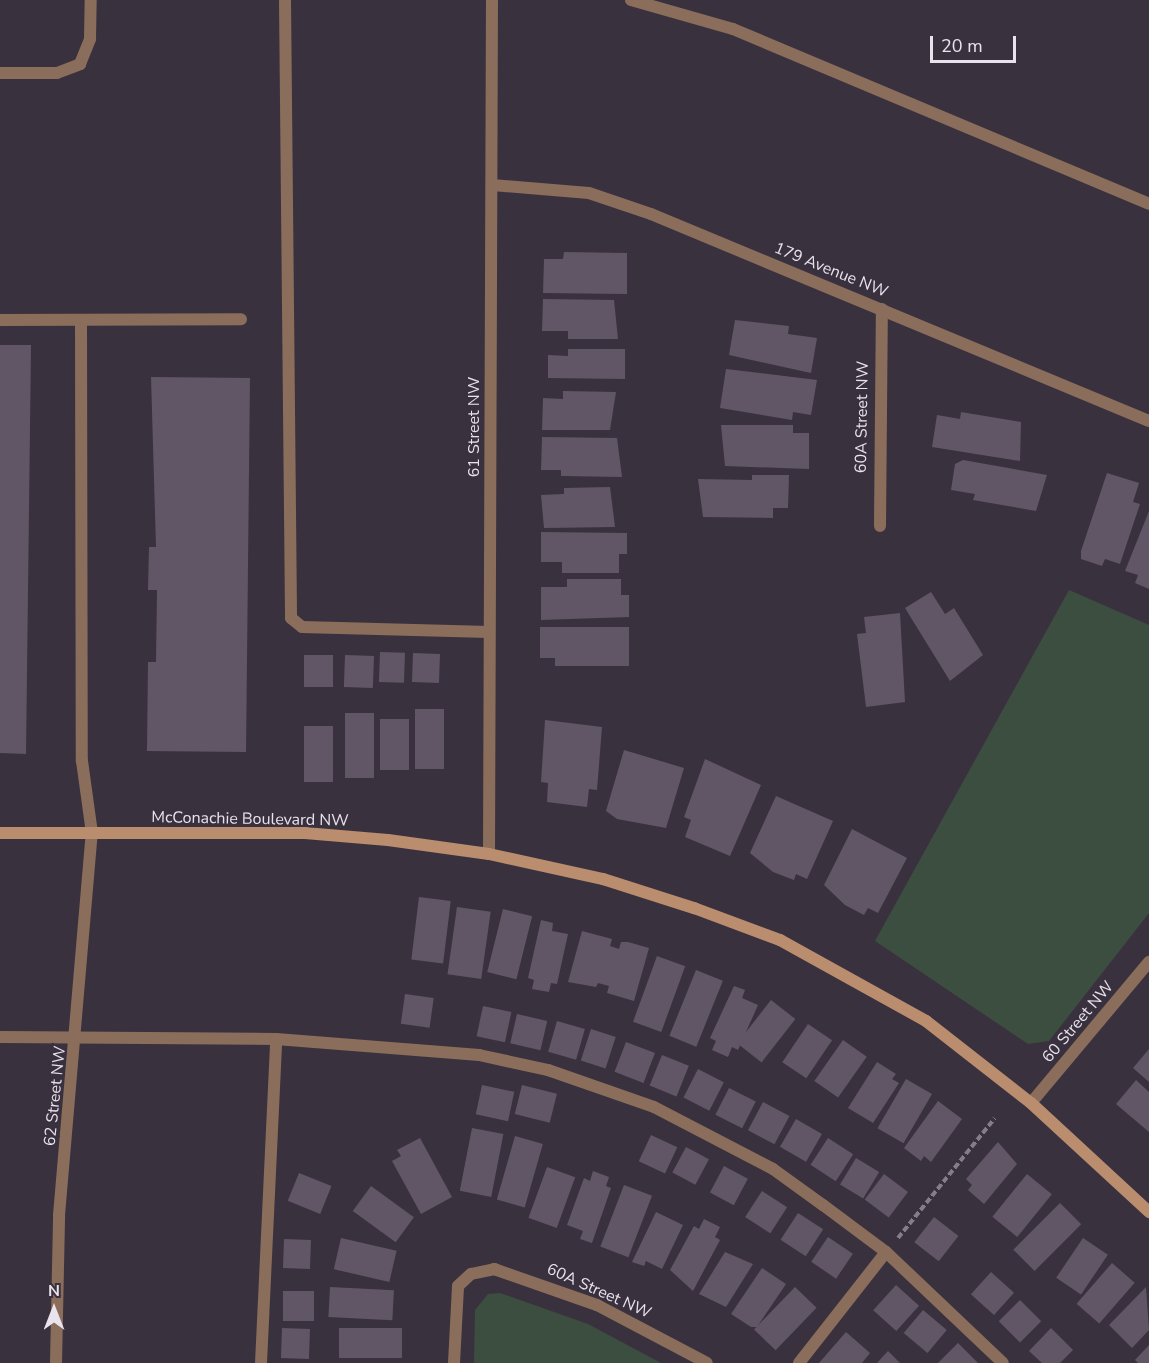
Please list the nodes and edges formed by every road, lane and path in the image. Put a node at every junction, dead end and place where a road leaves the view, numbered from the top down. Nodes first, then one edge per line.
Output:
1 (92, 0) edge
2 (285, 0) edge
3 (492, 0) edge
4 (631, 0) edge
5 (0, 72) edge
6 (492, 185) junction
7 (1149, 204) edge
8 (882, 309) junction
9 (241, 319) dead end
10 (0, 320) edge
11 (81, 320) junction
12 (1149, 421) edge
13 (880, 526) dead end
14 (489, 632) junction
15 (0, 833) edge
16 (92, 833) junction
17 (489, 854) junction
18 (1149, 962) edge
19 (78, 1034) junction
20 (0, 1037) edge
21 (276, 1039) junction
22 (1031, 1103) junction
23 (1149, 1212) edge
24 (886, 1252) junction
25 (56, 1363) edge
26 (261, 1363) edge
27 (454, 1363) edge
28 (707, 1363) edge
29 (799, 1363) edge
30 (1003, 1363) edge

1 - 5 street
2 - 14 street
3 - 6 street, 61 Street NW
4 - 7 street
6 - 8 street, 179 Avenue NW
6 - 14 street, 61 Street NW
8 - 12 street, 179 Avenue NW
8 - 13 street, 60A Street NW
9 - 11 street
10 - 11 street
11 - 16 street, 62 Street NW
14 - 17 street, 61 Street NW
15 - 16 street, McConachie Boulevard NW
16 - 17 street, McConachie Boulevard NW
16 - 19 street, 62 Street NW
17 - 22 street, McConachie Boulevard NW
18 - 22 street, 60 Street NW
19 - 20 street
19 - 21 street
19 - 25 street, 62 Street NW
21 - 24 street
21 - 26 street
22 - 23 street, McConachie Boulevard NW
24 - 29 street
24 - 30 street
27 - 28 street, 60A Street NW

